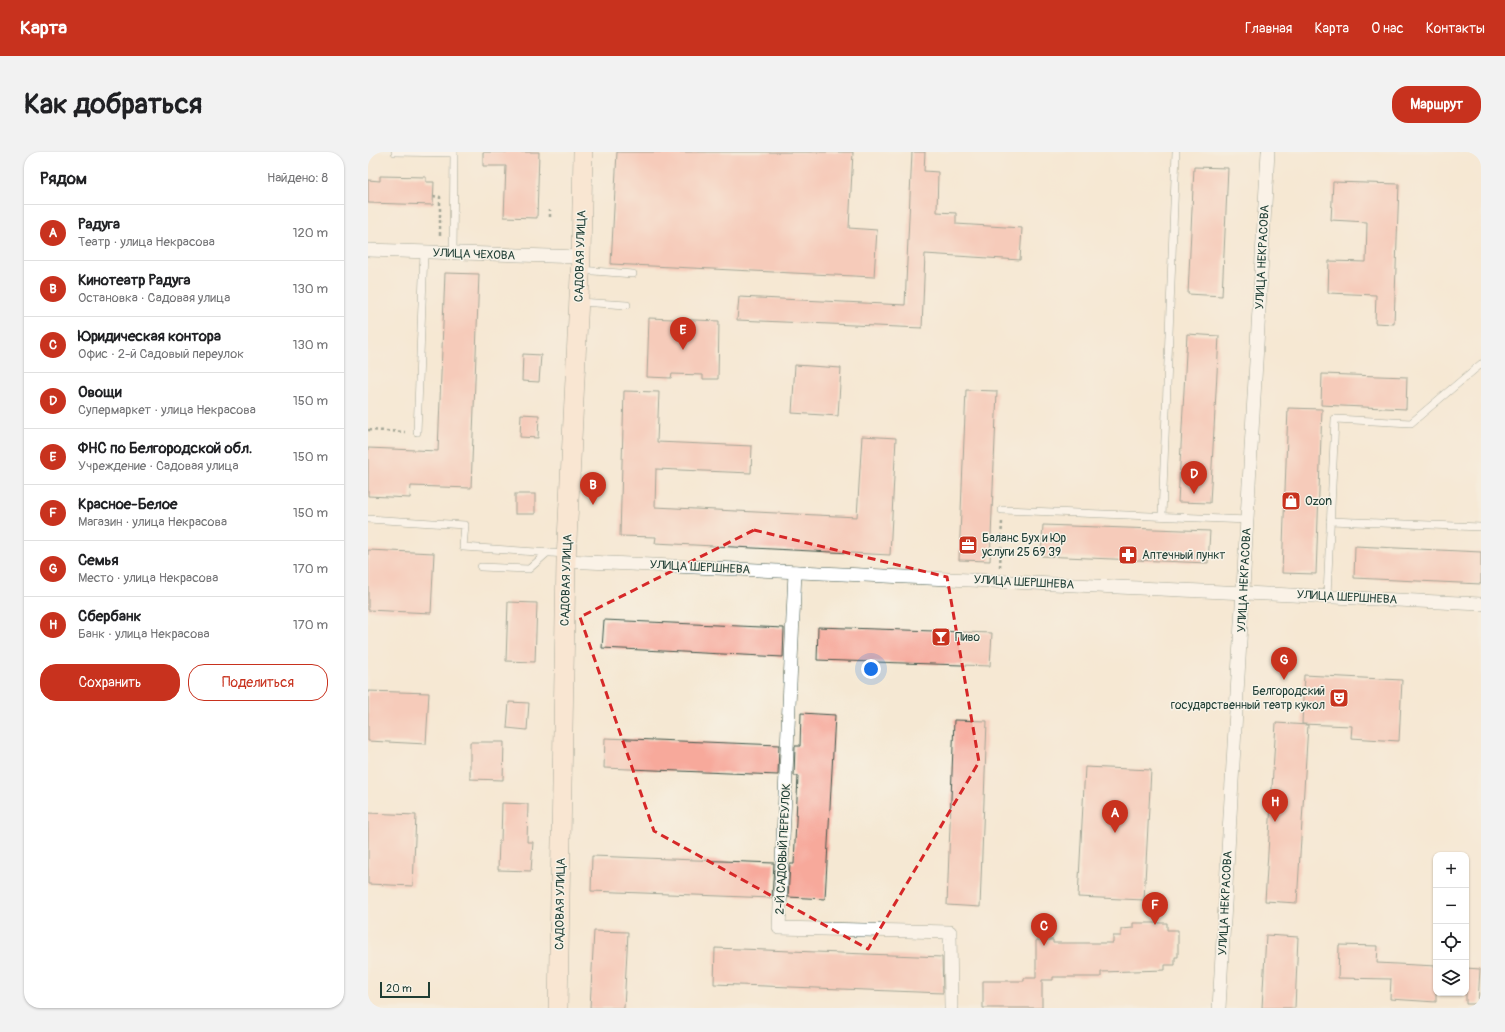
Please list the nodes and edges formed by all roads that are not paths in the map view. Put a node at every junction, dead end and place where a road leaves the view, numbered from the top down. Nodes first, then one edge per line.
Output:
1 (395, 152) edge
2 (454, 152) edge
3 (583, 152) edge
4 (1176, 152) edge
5 (1268, 152) edge
6 (368, 250) edge
7 (424, 252) junction
8 (453, 253) junction
9 (580, 264) junction
10 (633, 274) dead end
11 (578, 302) junction
12 (627, 305) dead end
13 (1481, 364) edge
14 (418, 432) road end
15 (1002, 510) road end
16 (1162, 516) junction
17 (368, 519) edge
18 (1248, 520) junction
19 (1330, 521) junction
20 (1481, 527) edge
21 (547, 553) junction
22 (566, 558) junction
23 (481, 567) dead end
24 (796, 572) junction
25 (1244, 592) junction
26 (1327, 596) junction
27 (1481, 604) edge
28 (558, 1008) edge
29 (950, 1008) edge
30 (1219, 1008) edge

1 - 2 lane
2 - 8 lane
3 - 9 main road, САДОВАЯ УЛИЦА
4 - 16 lane
5 - 18 street, УЛИЦА НЕКРАСОВА
6 - 7 street, УЛИЦА ЧЕХОВА
7 - 8 street, УЛИЦА ЧЕХОВА
7 - 14 lane
8 - 9 street, УЛИЦА ЧЕХОВА
9 - 10 lane
9 - 11 main road, САДОВАЯ УЛИЦА
11 - 12 lane
11 - 22 main road, САДОВАЯ УЛИЦА
13 - 19 lane
15 - 16 lane
16 - 18 lane
17 - 21 lane
18 - 25 street, УЛИЦА НЕКРАСОВА
19 - 20 lane
19 - 26 lane
21 - 22 lane
21 - 23 lane
22 - 24 street, УЛИЦА ШЕРШНЕВА
22 - 28 main road, САДОВАЯ УЛИЦА
24 - 25 street, УЛИЦА ШЕРШНЕВА
24 - 29 street, 2-Й САДОВЫЙ ПЕРЕУЛОК
25 - 26 street, УЛИЦА ШЕРШНЕВА
25 - 30 street, УЛИЦА НЕКРАСОВА
26 - 27 street, УЛИЦА ШЕРШНЕВА

